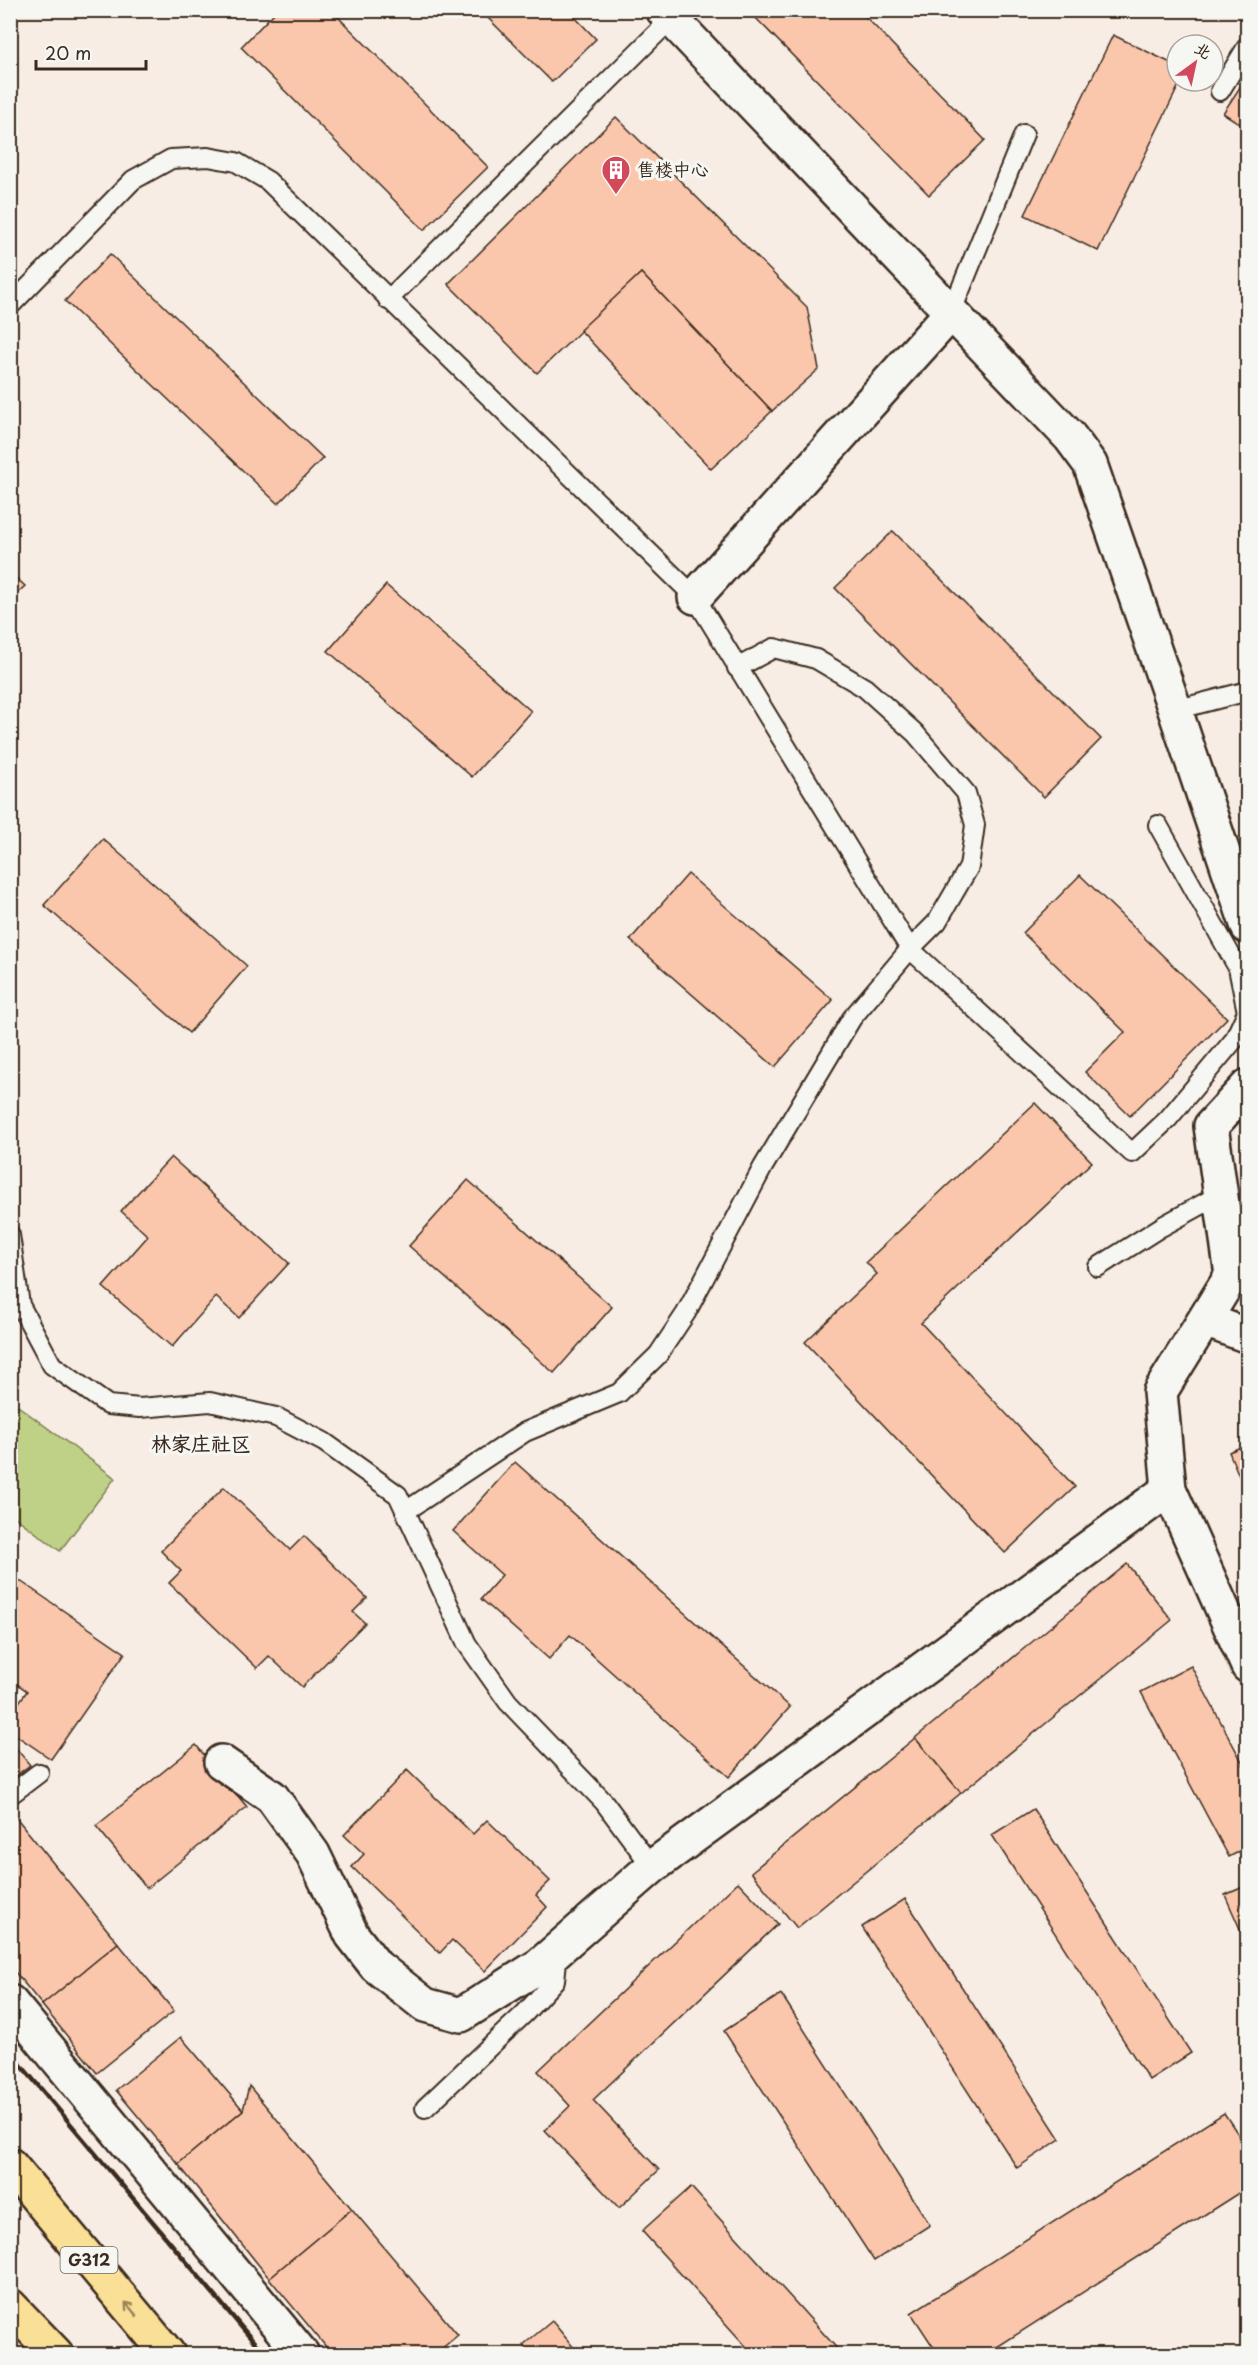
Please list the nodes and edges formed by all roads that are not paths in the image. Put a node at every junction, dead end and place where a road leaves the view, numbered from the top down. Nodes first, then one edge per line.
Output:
1 (667, 15) edge
2 (1248, 45) edge
3 (1225, 83) edge
4 (1024, 134) dead end
5 (388, 300) junction
6 (10, 306) edge
7 (951, 313) junction
8 (695, 597) junction
9 (737, 668) junction
10 (1248, 691) edge
11 (1175, 710) junction
12 (1158, 825) dead end
13 (1248, 927) edge
14 (910, 950) junction
15 (1248, 1086) edge
16 (1221, 1194) junction
17 (10, 1235) edge
18 (1098, 1267) dead end
19 (1205, 1320) junction
20 (1248, 1336) edge
21 (1169, 1489) junction
22 (406, 1511) junction
23 (1248, 1666) edge
24 (221, 1762) dead end
25 (39, 1773) dead end
26 (10, 1795) edge
27 (652, 1867) junction
28 (558, 1949) junction
29 (10, 2002) edge
30 (425, 2108) dead end
31 (10, 2165) edge
32 (10, 2308) edge
33 (42, 2355) edge
34 (56, 2355) edge
35 (168, 2355) edge
36 (302, 2355) edge

1 - 5 lane
1 - 7 street
2 - 3 lane
4 - 7 lane
5 - 6 lane
5 - 8 lane
7 - 8 street
7 - 11 street
8 - 9 lane
9 - 14 lane
9 - 14 lane
10 - 11 lane
11 - 13 street
12 - 14 lane
14 - 22 lane
15 - 16 street
16 - 18 lane
16 - 19 street
17 - 22 lane
19 - 20 street
19 - 21 street
21 - 23 street
21 - 27 street
22 - 27 lane
24 - 28 street
25 - 26 lane
27 - 28 street
28 - 30 lane
29 - 36 street
35 -> 31 highway, G312
32 - 33 highway
32 - 34 highway

